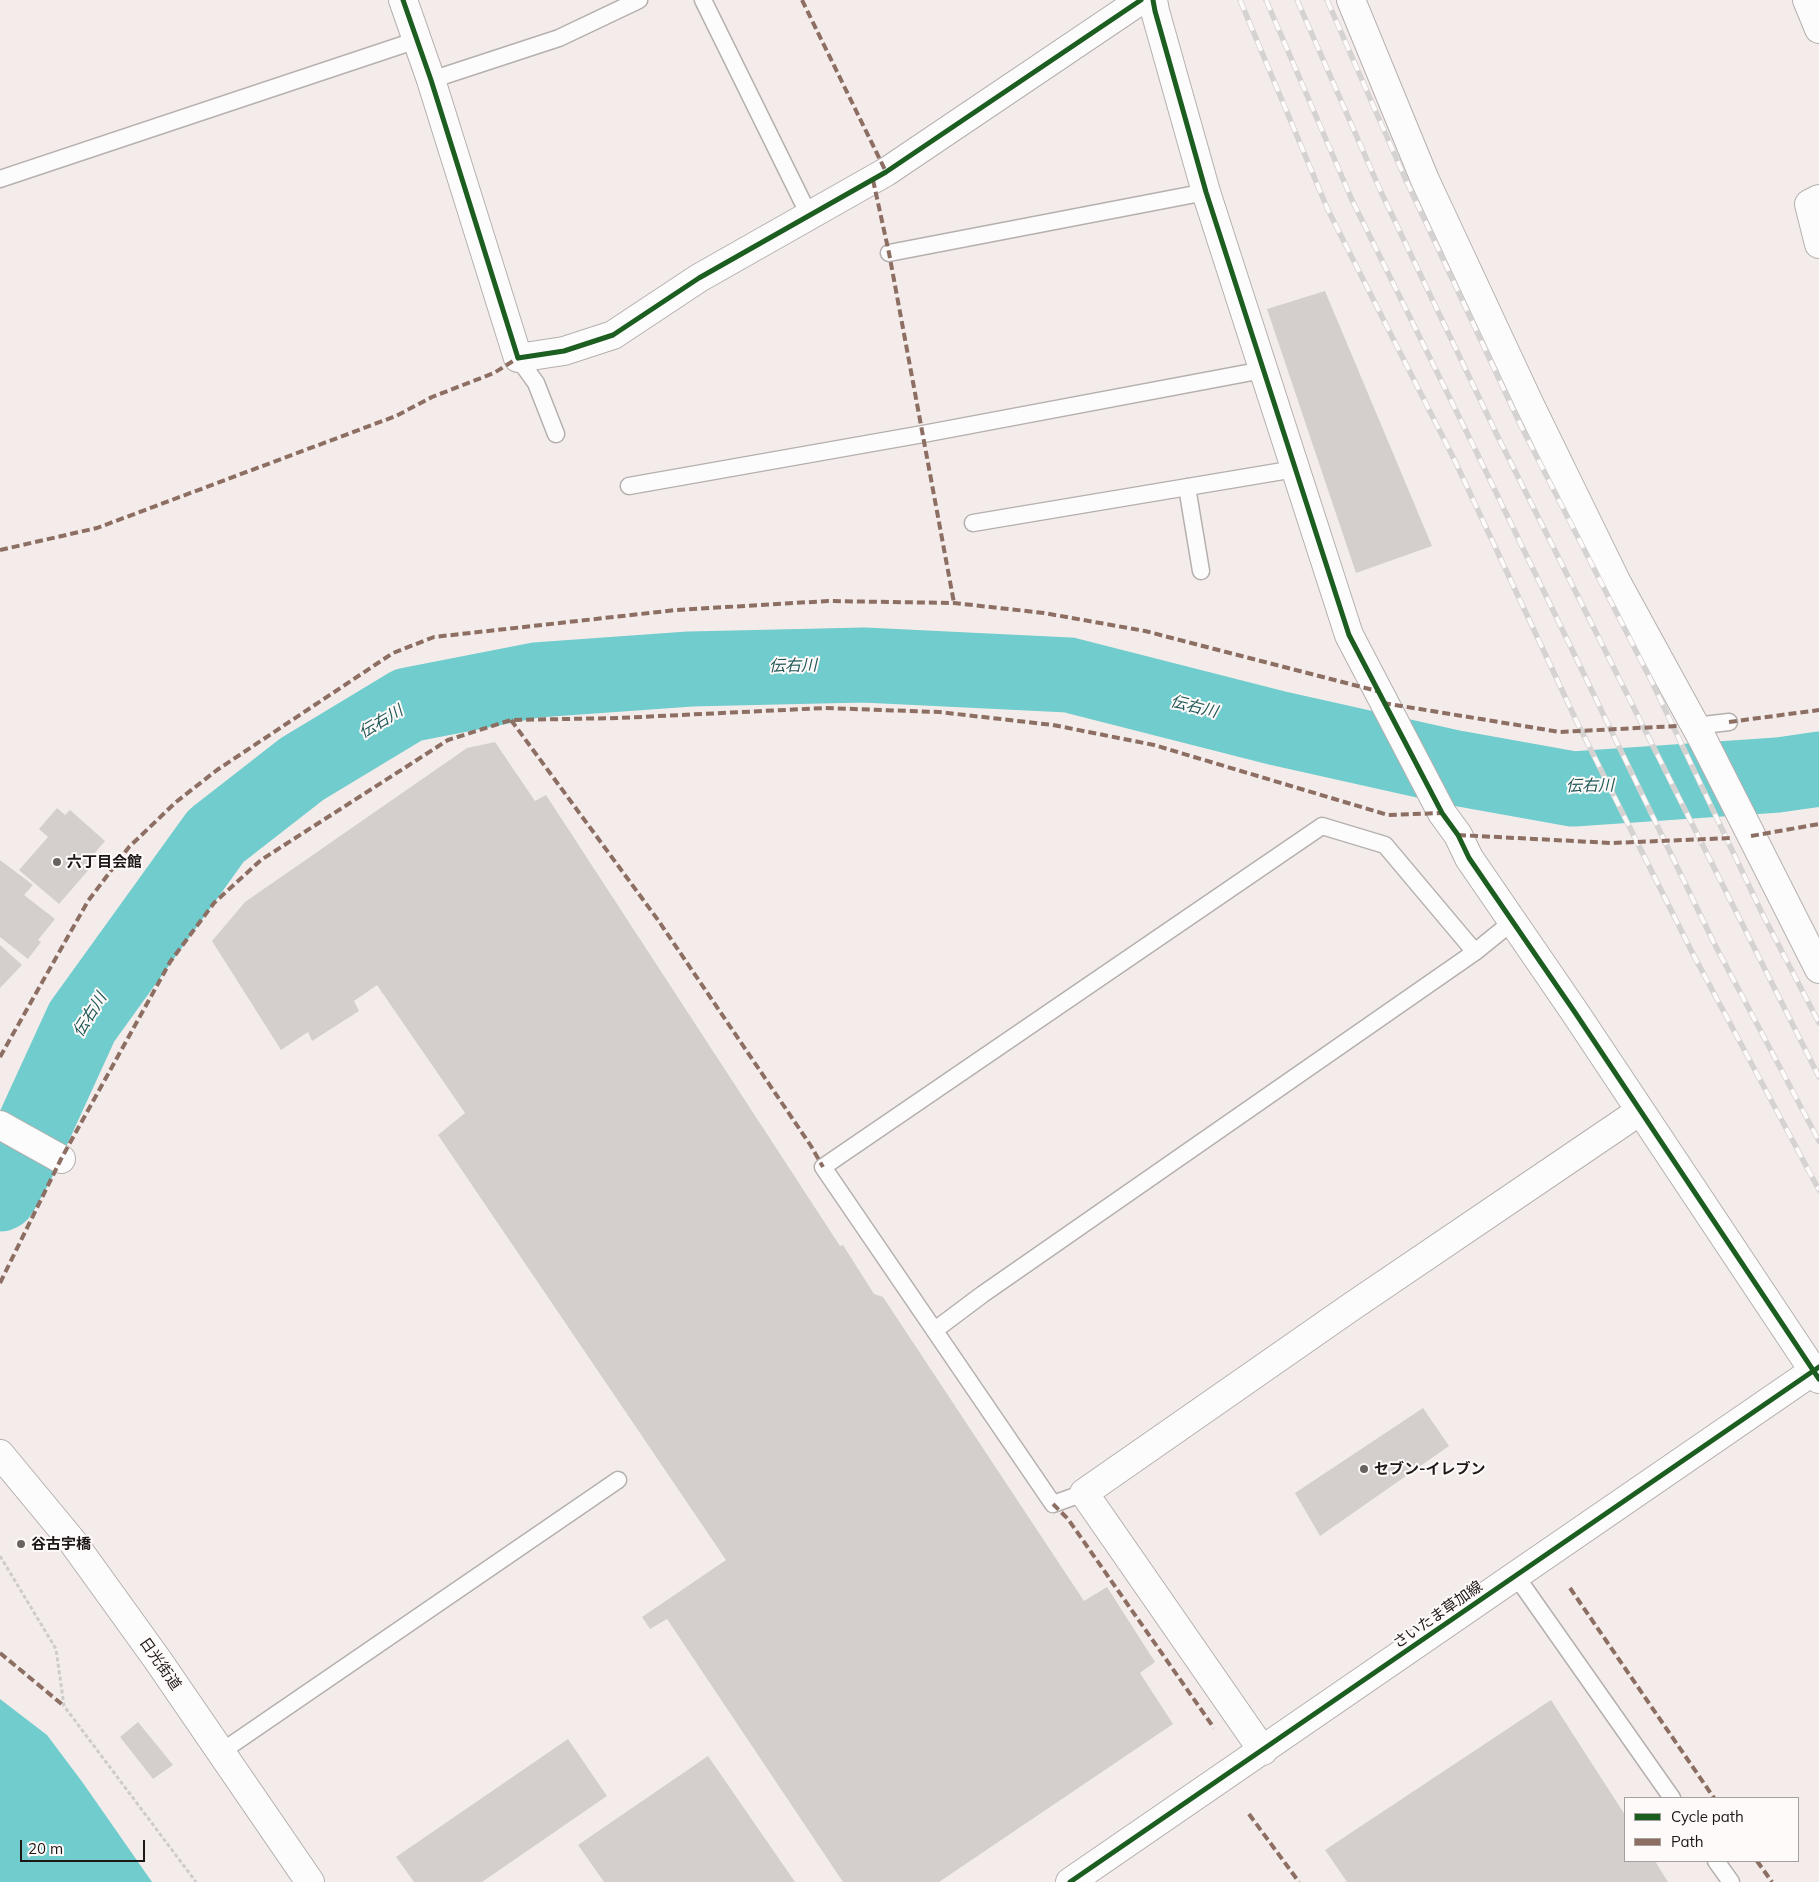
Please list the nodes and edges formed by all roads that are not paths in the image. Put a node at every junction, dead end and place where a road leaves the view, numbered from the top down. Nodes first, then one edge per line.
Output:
1 (403, 0) edge
2 (639, 0) edge
3 (703, 0) edge
4 (1352, 0) edge
5 (1807, 0) edge
6 (1156, 3) edge
7 (1819, 29) edge
8 (418, 40) junction
9 (431, 80) junction
10 (0, 179) edge
11 (1206, 192) junction
12 (1819, 199) edge
13 (810, 215) junction
14 (1819, 244) edge
15 (889, 253) dead end
16 (518, 358) junction
17 (1263, 370) junction
18 (556, 434) dead end
19 (1295, 469) junction
20 (629, 486) dead end
21 (1187, 487) junction
22 (973, 523) dead end
23 (1202, 571) dead end
24 (1729, 722) dead end
25 (1699, 733) junction
26 (1512, 922) junction
27 (1475, 952) junction
28 (1819, 970) edge
29 (1640, 1112) junction
30 (0, 1125) edge
31 (61, 1159) dead end
32 (935, 1330) junction
33 (1817, 1372) edge
34 (0, 1454) edge
35 (618, 1480) dead end
36 (1084, 1493) junction
37 (1516, 1576) junction
38 (1263, 1751) junction
39 (221, 1752) junction
40 (1671, 1797) edge
41 (1717, 1862) edge
42 (310, 1882) edge
43 (1070, 1882) edge
44 (1731, 1882) edge

1 - 8 street
2 - 9 lane
3 - 13 lane
4 - 25 street
5 - 7 street
6 - 11 street
6 - 13 street
8 - 9 street
8 - 10 lane
9 - 16 street
11 - 15 lane
11 - 17 street
12 - 14 street
13 - 16 street
16 - 18 lane
17 - 19 street
17 - 20 lane
19 - 21 lane
19 - 26 street
21 - 22 lane
21 - 23 lane
24 - 25 lane
25 - 28 street
26 - 27 lane
26 - 29 street
27 - 32 lane
27 - 32 lane
29 - 33 street
29 - 36 street
30 - 31 street
32 - 36 lane
33 - 37 street, さいたま草加線
34 - 39 street, 日光街道
35 - 39 lane
36 - 38 street
37 - 38 street, さいたま草加線
37 - 40 lane
38 - 43 street, さいたま草加線
39 - 42 street, 日光街道
41 - 44 lane

